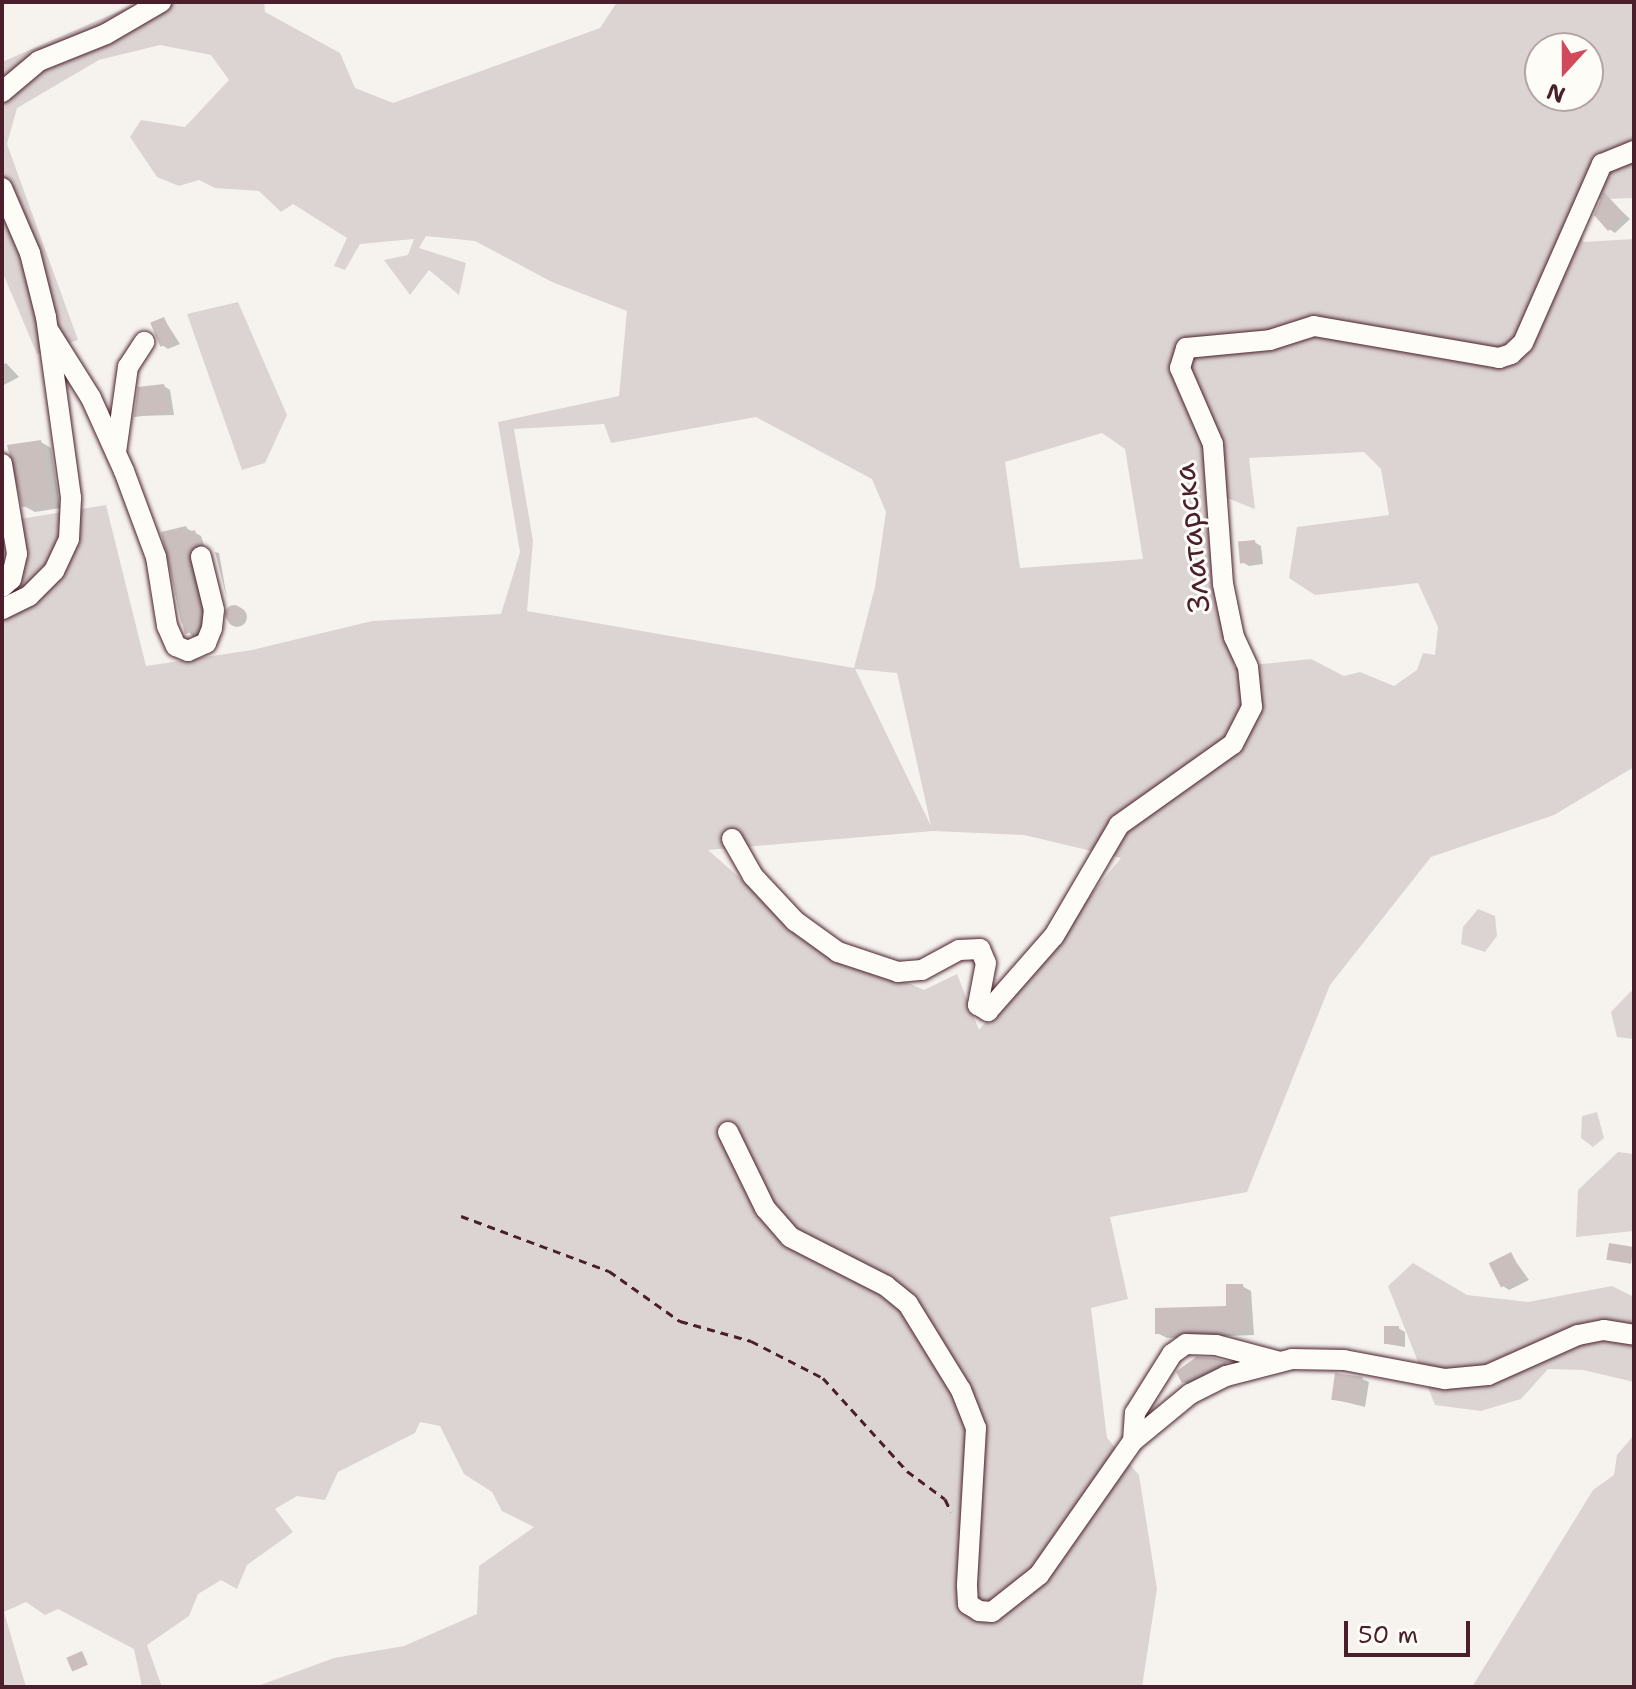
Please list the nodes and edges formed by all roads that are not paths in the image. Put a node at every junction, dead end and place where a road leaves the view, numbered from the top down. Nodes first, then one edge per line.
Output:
1 (161, 2) edge
2 (2, 92) edge
3 (1634, 151) edge
4 (2, 188) edge
5 (49, 331) junction
6 (144, 342) dead end
7 (116, 452) junction
8 (2, 464) edge
9 (201, 557) dead end
10 (2, 587) edge
11 (2, 609) edge
12 (732, 839) dead end
13 (728, 1132) dead end
14 (1634, 1335) edge
15 (1280, 1362) junction
16 (1133, 1441) junction

1 - 2 street
3 - 12 street, Златарска
4 - 5 street
5 - 7 street
5 - 11 street
6 - 7 street
7 - 9 street
8 - 10 street
13 - 16 street
14 - 15 street
15 - 16 street
15 - 16 street

